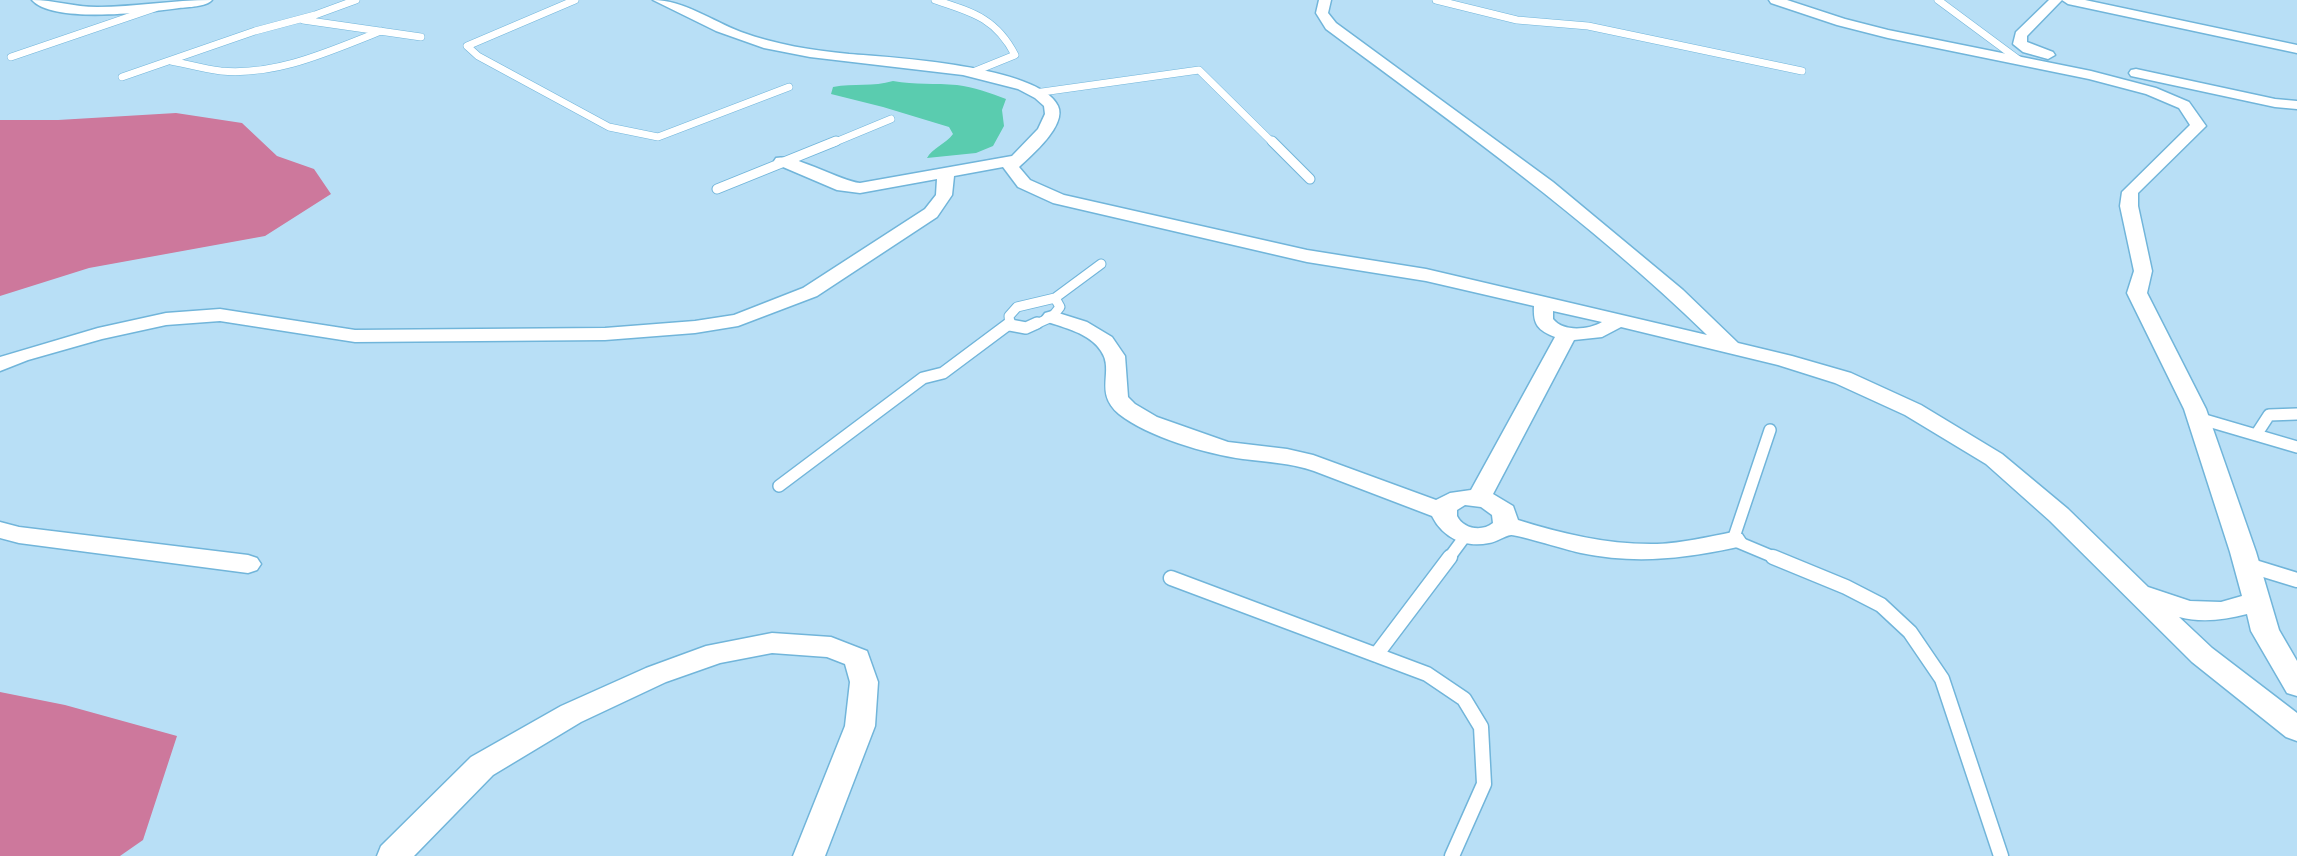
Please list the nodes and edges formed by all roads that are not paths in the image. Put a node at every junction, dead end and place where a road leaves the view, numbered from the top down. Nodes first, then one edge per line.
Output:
1 (38, 0) edge
2 (206, 0) edge
3 (356, 0) edge
4 (575, 0) edge
5 (659, 0) edge
6 (935, 0) edge
7 (1326, 0) edge
8 (1436, 0) edge
9 (1775, 0) edge
10 (1938, 0) edge
11 (2056, 0) edge
12 (2068, 0) edge
13 (155, 8) junction
14 (298, 19) junction
15 (381, 31) junction
16 (421, 36) dead end
17 (2297, 49) edge
18 (12, 57) dead end
19 (170, 60) junction
20 (2019, 60) junction
21 (1802, 70) dead end
22 (973, 72) junction
23 (122, 77) dead end
24 (788, 87) dead end
25 (1035, 93) junction
26 (2297, 105) edge
27 (891, 119) dead end
28 (1017, 160) junction
29 (782, 161) junction
30 (946, 172) junction
31 (1310, 179) dead end
32 (717, 189) dead end
33 (1101, 264) dead end
34 (1544, 302) junction
35 (1054, 308) junction
36 (1618, 320) junction
37 (1010, 325) junction
38 (1568, 334) junction
39 (1731, 347) junction
40 (0, 365) edge
41 (2297, 414) edge
42 (2198, 418) junction
43 (1770, 430) dead end
44 (2256, 435) junction
45 (2297, 447) edge
46 (779, 486) dead end
47 (1479, 498) junction
48 (1444, 512) junction
49 (1506, 525) junction
50 (0, 530) edge
51 (1466, 535) junction
52 (1733, 540) junction
53 (248, 564) dead end
54 (2246, 564) junction
55 (1171, 578) dead end
56 (2297, 580) edge
57 (2140, 593) junction
58 (2256, 602) junction
59 (1376, 655) junction
60 (2297, 685) edge
61 (2297, 728) edge
62 (393, 856) edge
63 (809, 856) edge
64 (1452, 856) edge
65 (2001, 856) edge

1 - 13 street
2 - 13 street
3 - 14 lane
4 - 24 lane
5 - 22 street
6 - 22 lane
7 - 39 street
8 - 21 lane
9 - 20 street
10 - 20 lane
11 - 26 street
12 - 17 street
13 - 18 lane
14 - 15 lane
14 - 19 lane
15 - 16 lane
15 - 19 lane
19 - 23 lane
20 - 42 street
22 - 25 street
25 - 28 street
25 - 31 lane
27 - 29 lane
28 - 30 street
28 - 34 street
29 - 30 street
29 - 32 lane
30 - 40 street
33 - 35 lane
34 - 36 street
34 - 38 street
35 - 37 lane
35 - 37 lane
35 - 48 street
36 - 38 street
36 - 39 street
37 - 46 lane
38 - 47 street
39 - 57 street
41 - 44 lane
42 - 44 lane
42 - 54 street
43 - 52 lane
44 - 45 lane
47 - 48 street
47 - 49 street
48 - 51 street
49 - 51 street
49 - 52 street
50 - 53 street
51 - 59 lane
52 - 65 lane
54 - 56 lane
54 - 58 street
55 - 59 lane
57 - 58 street
57 - 61 street
58 - 60 street
59 - 64 lane
62 - 63 street

